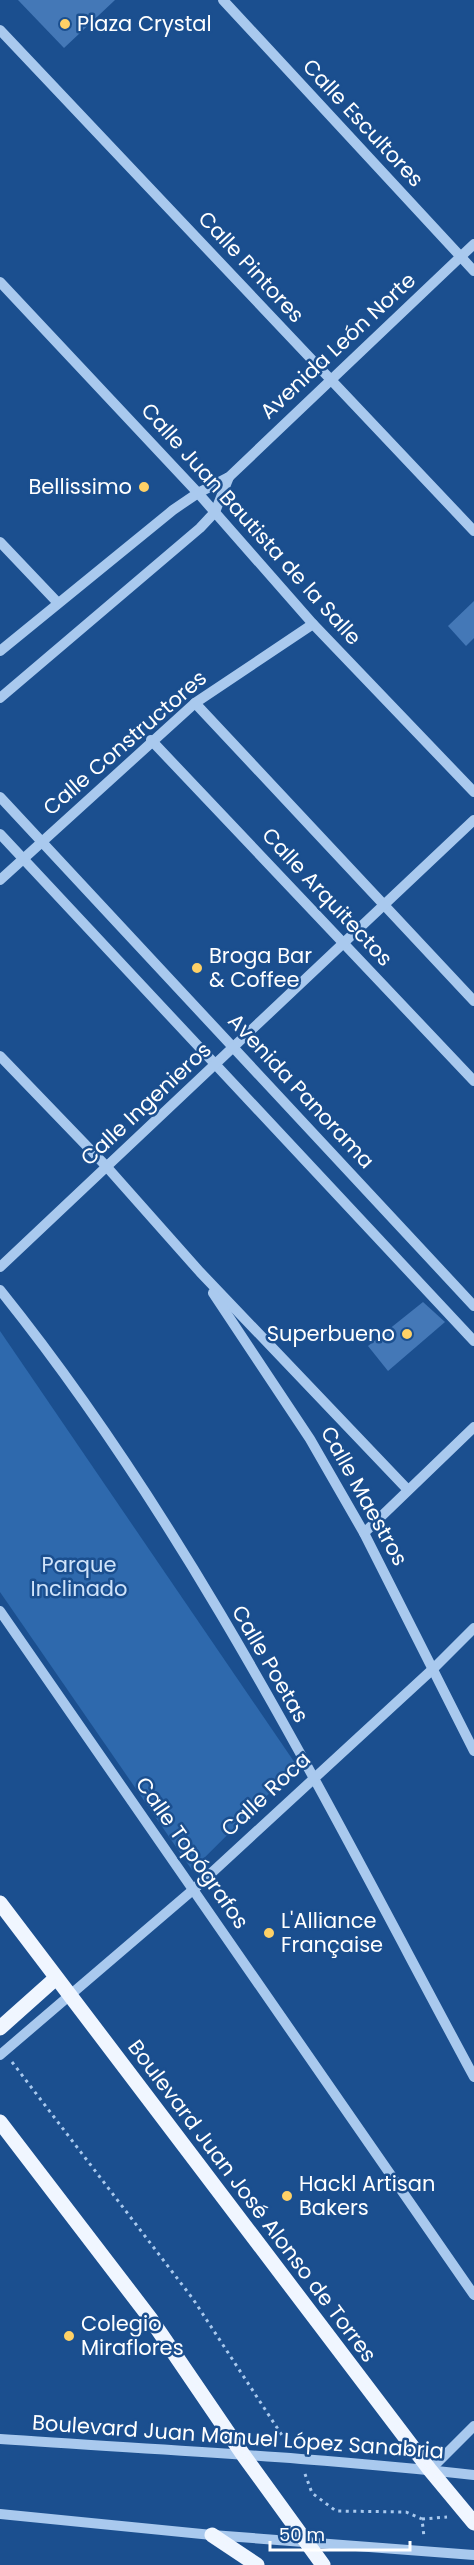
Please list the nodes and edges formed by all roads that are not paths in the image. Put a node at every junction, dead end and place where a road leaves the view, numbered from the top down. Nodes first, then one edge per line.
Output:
1 (223, 0) edge
2 (0, 30) edge
3 (474, 244) edge
4 (460, 257) junction
5 (474, 272) edge
6 (0, 282) edge
7 (332, 381) junction
8 (229, 477) junction
9 (198, 493) junction
10 (214, 512) junction
11 (474, 531) edge
12 (0, 542) edge
13 (58, 603) junction
14 (313, 624) junction
15 (0, 651) edge
16 (0, 698) edge
17 (195, 703) junction
18 (151, 740) junction
19 (474, 792) edge
20 (0, 797) edge
21 (474, 820) edge
22 (0, 834) edge
23 (40, 842) junction
24 (24, 858) junction
25 (0, 880) edge
26 (384, 906) junction
27 (344, 944) junction
28 (474, 1001) edge
29 (235, 1048) junction
30 (0, 1056) edge
31 (216, 1065) junction
32 (474, 1081) edge
33 (106, 1166) junction
34 (0, 1267) edge
35 (200, 1272) junction
36 (0, 1290) edge
37 (474, 1306) edge
38 (474, 1341) edge
39 (474, 1427) edge
40 (408, 1490) junction
41 (364, 1533) junction
42 (0, 1611) edge
43 (474, 1628) edge
44 (434, 1668) junction
45 (474, 1750) edge
46 (313, 1776) junction
47 (194, 1889) junction
48 (0, 1904) edge
49 (56, 1978) junction
50 (70, 1996) junction
51 (0, 2028) edge
52 (2, 2054) edge
53 (474, 2077) edge
54 (0, 2121) edge
55 (474, 2295) edge
56 (474, 2426) edge
57 (0, 2439) edge
58 (244, 2456) junction
59 (430, 2470) junction
60 (474, 2475) edge
61 (0, 2514) edge
62 (474, 2523) edge
63 (212, 2535) junction
64 (306, 2541) junction
65 (474, 2555) edge
66 (257, 2565) edge
67 (323, 2565) edge

1 - 4 street, Calle Escultores
2 - 7 street, Calle Pintores
3 - 4 street, Avenida León Norte
4 - 5 street, Calle Escultores
4 - 7 street, Avenida León Norte
6 - 9 street, Calle Juan Bautista de la Salle
7 - 8 street, Avenida León Norte
7 - 11 street, Calle Pintores
8 - 9 street, Avenida León Norte
8 - 10 street, Avenida León Norte
9 - 10 street, Calle Juan Bautista de la Salle
9 - 13 street, Avenida León Norte
10 - 14 street, Calle Juan Bautista de la Salle
10 - 16 street, Avenida León Norte
12 - 13 street
13 - 15 street, Avenida León Norte
14 - 17 street, Calle Constructores
14 - 19 street, Calle Juan Bautista de la Salle
17 - 18 street, Calle Constructores
17 - 26 street, Calle Arquitectos
18 - 23 street, Calle Constructores
18 - 27 street, Calle Arquitectos
20 - 23 street, Avenida Panorama
21 - 26 street, Calle Ingenieros
22 - 24 street, Avenida Panorama
23 - 24 street, Calle Constructores
23 - 29 street, Avenida Panorama
24 - 25 street, Calle Constructores
24 - 31 street, Avenida Panorama
26 - 27 street, Calle Ingenieros
26 - 28 street, Calle Arquitectos
27 - 29 street, Calle Ingenieros
27 - 32 street, Calle Arquitectos
29 - 31 street, Calle Ingenieros
29 - 37 street, Avenida Panorama
30 - 33 street, Calle Maestros
31 - 33 street, Calle Ingenieros
31 - 38 street, Avenida Panorama
33 - 34 street, Calle Ingenieros
33 - 35 street, Calle Maestros
35 - 40 street, Calle Maestros
35 - 41 street, Calle Maestros
36 - 46 street, Calle Poetas
39 - 40 street
40 - 41 street
41 - 44 street, Calle Maestros
42 - 47 street, Calle Topógrafos
43 - 44 street, Calle Roca
44 - 45 street, Calle Maestros
44 - 46 street, Calle Roca
46 - 47 street, Calle Roca
46 - 53 street, Calle Poetas
47 - 50 street, Calle Roca
47 - 55 street, Calle Topógrafos
48 - 49 main road, Boulevard Juan José Alonso de Torres
49 - 50 main road, Boulevard Juan José Alonso de Torres
49 - 51 main road
50 - 52 street, Calle Roca
50 - 59 main road, Boulevard Juan José Alonso de Torres
54 - 58 main road
56 - 59 street
57 - 58 street, Boulevard Juan Manuel López Sanabria
58 - 59 street, Boulevard Juan Manuel López Sanabria
58 - 64 main road
59 - 60 street, Boulevard Juan Manuel López Sanabria
59 - 62 main road, Boulevard Juan José Alonso de Torres
61 - 63 street
63 - 64 street
63 - 66 main road
64 - 65 street
64 - 67 main road

